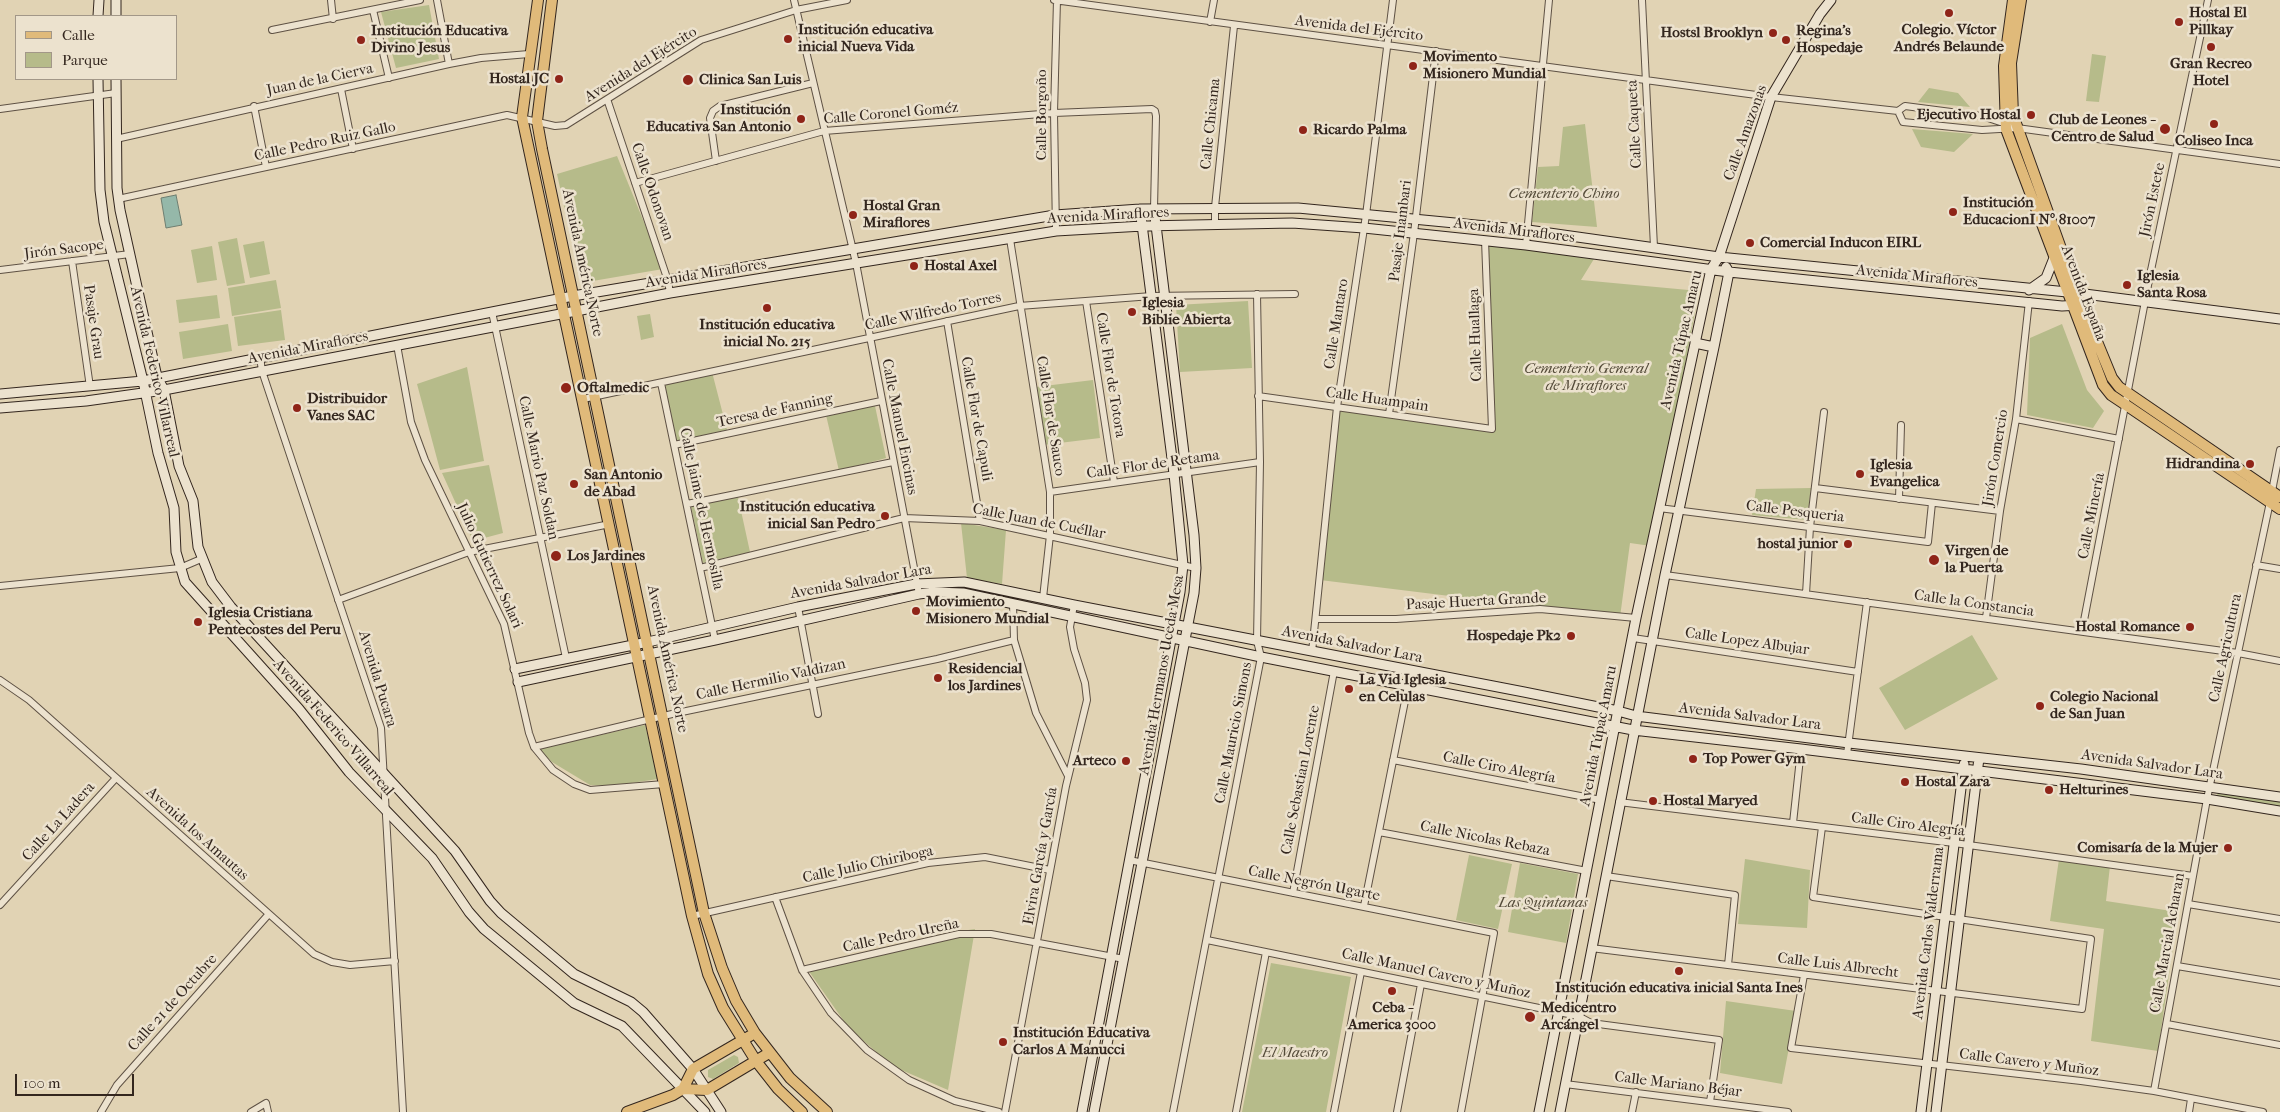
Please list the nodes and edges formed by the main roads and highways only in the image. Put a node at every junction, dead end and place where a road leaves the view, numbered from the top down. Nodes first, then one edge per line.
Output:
1 (98, 0) edge
2 (116, 0) edge
3 (538, 0) edge
4 (552, 0) edge
5 (1831, 0) edge
6 (2013, 0) edge
7 (2021, 0) edge
8 (98, 15) edge
9 (116, 15) edge
10 (98, 80) edge
11 (116, 80) edge
12 (1140, 209) junction
13 (1154, 209) junction
14 (1143, 226) junction
15 (1156, 226) junction
16 (1598, 241) junction
17 (1597, 254) junction
18 (1719, 257) junction
19 (2054, 258) junction
20 (1831, 268) junction
21 (1711, 269) junction
22 (1729, 272) junction
23 (1830, 282) junction
24 (2029, 290) junction
25 (2072, 293) junction
26 (574, 296) junction
27 (562, 298) junction
28 (2076, 305) junction
29 (577, 310) junction
30 (565, 313) junction
31 (2280, 319) edge
32 (387, 333) junction
33 (1695, 343) junction
34 (393, 346) junction
35 (1714, 347) junction
36 (157, 377) junction
37 (144, 381) junction
38 (164, 390) junction
39 (146, 392) junction
40 (0, 394) edge
41 (0, 408) edge
42 (2276, 494) edge
43 (2280, 509) edge
44 (1174, 624) junction
45 (1187, 627) junction
46 (1171, 638) junction
47 (1185, 641) junction
48 (648, 642) junction
49 (635, 644) junction
50 (650, 654) junction
51 (637, 657) junction
52 (515, 669) road end
53 (518, 682) road end
54 (1524, 692) junction
55 (1521, 708) junction
56 (1618, 710) junction
57 (1636, 716) junction
58 (1614, 727) junction
59 (1634, 730) junction
60 (1154, 732) junction
61 (1166, 734) junction
62 (1965, 757) junction
63 (1979, 758) junction
64 (1963, 769) junction
65 (2081, 769) junction
66 (1977, 770) junction
67 (2079, 783) junction
68 (2280, 797) edge
69 (2280, 811) edge
70 (722, 968) junction
71 (708, 974) junction
72 (755, 1033) junction
73 (742, 1041) junction
74 (769, 1053) junction
75 (756, 1061) junction
76 (693, 1069) junction
77 (683, 1089) junction
78 (708, 1090) junction
79 (803, 1092) junction
80 (792, 1102) junction
81 (627, 1112) edge
82 (705, 1112) edge
83 (722, 1112) edge
84 (802, 1112) edge
85 (827, 1112) edge
86 (1082, 1112) edge
87 (1094, 1112) edge
88 (1540, 1112) edge
89 (1560, 1112) edge
90 (1922, 1112) edge
91 (1936, 1112) edge

1 - 8 main road
2 - 9 main road
3 - 27 main road, Avenida América Norte
4 - 26 main road, Avenida América Norte
5 - 18 main road, Calle Amazonas
6 - 19 main road, Avenida España
7 - 25 main road, Avenida España
10 - 37 main road, Avenida Federico Villarreal
11 - 36 main road, Avenida Federico Villarreal
12 - 13 main road, Avenida Miraflores
12 - 14 main road, Avenida Hermanos Uceda Mesa
12 - 26 main road, Avenida Miraflores
13 - 15 main road, Avenida Hermanos Uceda Mesa
13 - 16 main road, Avenida Miraflores
14 - 15 main road, Avenida Miraflores
14 - 29 main road, Avenida Miraflores
14 - 44 main road, Avenida Hermanos Uceda Mesa
15 - 17 main road, Avenida Miraflores
15 - 45 main road, Avenida Hermanos Uceda Mesa
16 - 17 main road
16 - 18 main road, Avenida Miraflores
17 - 21 main road, Avenida Miraflores
18 - 20 main road, Avenida Miraflores
18 - 21 main road, Avenida Túpac Amaru
18 - 22 main road, Avenida Túpac Amaru
19 - 24 main road
19 - 25 main road, Avenida España
20 - 23 main road
20 - 24 main road, Avenida Miraflores
21 - 22 main road, Avenida Miraflores
21 - 33 main road, Avenida Túpac Amaru
22 - 23 main road, Avenida Miraflores
22 - 35 main road, Avenida Túpac Amaru
23 - 28 main road, Avenida Miraflores
24 - 25 main road, Avenida Miraflores
25 - 28 main road, Avenida España
25 - 31 main road, Avenida Miraflores
26 - 27 main road, Avenida Miraflores
26 - 29 main road, Avenida América Norte
27 - 30 main road, Avenida América Norte
27 - 32 main road, Avenida Miraflores
28 - 42 main road, Avenida España
28 - 43 main road, Avenida España
29 - 30 main road, Avenida Miraflores
29 - 48 main road, Avenida América Norte
30 - 34 main road, Avenida Miraflores
30 - 49 main road, Avenida América Norte
32 - 34 main road
32 - 36 main road, Avenida Miraflores
33 - 35 main road
33 - 56 main road, Avenida Túpac Amaru
34 - 38 main road, Avenida Miraflores
35 - 57 main road, Avenida Túpac Amaru
36 - 37 main road, Avenida Miraflores
36 - 38 main road, Avenida Federico Villarreal
37 - 39 main road, Avenida Federico Villarreal
37 - 40 main road, Avenida Miraflores
38 - 39 main road, Avenida Miraflores
38 - 76 main road, Avenida Federico Villarreal
39 - 41 main road, Avenida Miraflores
39 - 77 main road, Avenida Federico Villarreal
44 - 45 main road, Avenida Salvador Lara
44 - 46 main road, Avenida Hermanos Uceda Mesa
44 - 48 main road, Avenida Salvador Lara
45 - 47 main road, Avenida Hermanos Uceda Mesa
45 - 54 main road, Avenida Salvador Lara
46 - 47 main road, Avenida Salvador Lara
46 - 50 main road, Avenida Salvador Lara
46 - 60 main road, Avenida Hermanos Uceda Mesa
47 - 55 main road, Avenida Salvador Lara
47 - 61 main road, Avenida Hermanos Uceda Mesa
48 - 49 main road, Avenida Salvador Lara
48 - 50 main road, Avenida América Norte
49 - 51 main road, Avenida América Norte
49 - 52 main road, Avenida Salvador Lara
50 - 51 main road, Avenida Salvador Lara
50 - 70 main road, Avenida América Norte
51 - 53 main road, Avenida Salvador Lara
51 - 71 main road, Avenida América Norte
54 - 55 main road
54 - 56 main road, Avenida Salvador Lara
55 - 58 main road, Avenida Salvador Lara
56 - 57 main road, Avenida Salvador Lara
56 - 58 main road, Avenida Túpac Amaru
57 - 59 main road, Avenida Túpac Amaru
57 - 62 main road, Avenida Salvador Lara
58 - 59 main road, Avenida Salvador Lara
58 - 88 main road, Avenida Túpac Amaru
59 - 64 main road, Avenida Salvador Lara
59 - 89 main road, Avenida Túpac Amaru
60 - 61 main road
60 - 86 main road, Avenida Hermanos Uceda Mesa
61 - 87 main road, Avenida Hermanos Uceda Mesa
62 - 63 main road, Avenida Salvador Lara
62 - 64 main road, Avenida Carlos Valderrama
63 - 65 main road, Avenida Salvador Lara
63 - 66 main road, Avenida Carlos Valderrama
64 - 66 main road, Avenida Salvador Lara
64 - 90 main road, Avenida Carlos Valderrama
65 - 67 main road
65 - 68 main road, Avenida Salvador Lara
66 - 67 main road, Avenida Salvador Lara
66 - 91 main road, Avenida Carlos Valderrama
67 - 69 main road, Avenida Salvador Lara
70 - 71 main road
70 - 72 main road, Avenida América Norte
71 - 73 main road, Avenida América Norte
72 - 73 main road
72 - 74 main road, Avenida América Norte
73 - 75 main road, Avenida América Norte
73 - 76 main road
74 - 75 main road
74 - 79 main road, Avenida América Norte
75 - 78 main road
75 - 80 main road, Avenida América Norte
76 - 77 main road
76 - 78 main road, Avenida Federico Villarreal
77 - 78 main road
77 - 81 main road
77 - 82 main road, Avenida Federico Villarreal
78 - 83 main road, Avenida Federico Villarreal
79 - 80 main road
79 - 85 main road, Avenida América Norte
80 - 84 main road, Avenida América Norte

